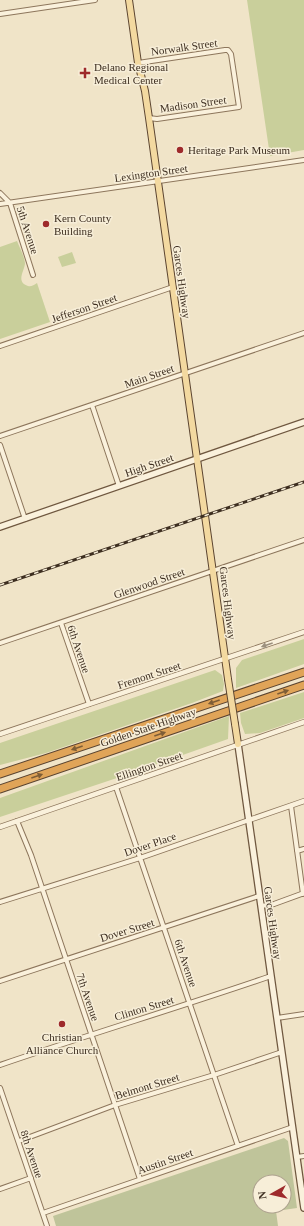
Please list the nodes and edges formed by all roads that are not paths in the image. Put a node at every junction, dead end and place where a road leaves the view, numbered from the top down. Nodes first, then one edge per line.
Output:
1 (95, 0) edge
2 (128, 0) edge
3 (70, 2) edge
4 (0, 14) edge
5 (138, 63) junction
6 (239, 107) joint
7 (149, 118) junction
8 (304, 160) edge
9 (158, 180) junction
10 (0, 193) edge
11 (10, 203) junction
12 (0, 204) edge
13 (33, 275) dead end
14 (173, 287) junction
15 (304, 333) edge
16 (0, 346) edge
17 (185, 374) junction
18 (92, 405) junction
19 (304, 422) edge
20 (0, 436) edge
21 (0, 446) edge
22 (197, 459) junction
23 (119, 486) junction
24 (25, 519) junction
25 (0, 527) edge
26 (304, 540) edge
27 (214, 571) junction
28 (61, 622) junction
29 (304, 632) edge
30 (0, 643) edge
31 (225, 660) junction
32 (304, 672) edge
33 (304, 685) edge
34 (89, 704) junction
35 (304, 722) edge
36 (0, 734) edge
37 (238, 744) junction
38 (31, 764) junction
39 (0, 770) edge
40 (0, 774) edge
41 (116, 787) junction
42 (0, 789) edge
43 (304, 801) edge
44 (291, 806) junction
45 (249, 820) junction
46 (18, 821) junction
47 (0, 827) edge
48 (304, 849) edge
49 (297, 851) junction
50 (140, 858) junction
51 (42, 888) junction
52 (304, 894) edge
53 (259, 896) junction
54 (0, 902) edge
55 (261, 906) junction
56 (164, 928) junction
57 (66, 959) junction
58 (271, 976) junction
59 (0, 981) edge
60 (190, 1004) junction
61 (304, 1014) edge
62 (277, 1018) junction
63 (91, 1034) junction
64 (282, 1052) junction
65 (0, 1065) edge
66 (214, 1075) junction
67 (0, 1088) edge
68 (115, 1105) junction
69 (293, 1127) junction
70 (18, 1141) junction
71 (238, 1146) junction
72 (304, 1156) edge
73 (297, 1157) junction
74 (31, 1178) junction
75 (140, 1179) junction
76 (0, 1189) edge
77 (304, 1208) edge
78 (43, 1212) junction
79 (47, 1226) edge

1 - 3 street
2 - 5 main road, Garces Highway
3 - 4 street
5 - 6 street, Norwalk Street
5 - 7 main road, Garces Highway
6 - 7 street, Madison Street
7 - 9 main road, Garces Highway
8 - 9 street, Lexington Street
9 - 11 street, Lexington Street
9 - 14 main road, Garces Highway
10 - 11 street, 5th Avenue
11 - 12 street, Lexington Street
11 - 13 street, 5th Avenue
14 - 16 street, Jefferson Street
14 - 17 main road, Garces Highway
15 - 17 street, Main Street
17 - 18 street, Main Street
17 - 22 main road, Garces Highway
18 - 20 street, Main Street
18 - 23 street
19 - 22 main road, High Street
21 - 24 street
22 - 23 main road, High Street
22 - 27 main road, Garces Highway
23 - 24 main road, High Street
24 - 25 main road, High Street
26 - 27 street, Glenwood Street
27 - 28 street, Glenwood Street
27 - 31 main road, Garces Highway
28 - 30 street, Glenwood Street
28 - 34 street, 6th Avenue
29 -> 31 street, Fremont Street
31 - 34 street, Fremont Street
31 - 37 main road, Garces Highway, bridge
32 -> 38 highway, Golden State Highway
42 -> 33 highway, Golden State Highway
34 - 36 street, Fremont Street
35 - 37 street, Ellington Street
37 - 41 street, Ellington Street
37 - 45 main road, Garces Highway
38 - 39 highway
38 - 40 highway, Golden State Highway
41 - 46 street, Ellington Street
41 - 50 street, 6th Avenue
43 - 44 street, Dover Place
44 - 45 street, Dover Place
44 - 49 street
45 - 50 street, Dover Place
45 - 53 main road, Garces Highway
46 - 47 street, Ellington Street
46 - 51 street, 7th Avenue
48 - 49 street
49 - 52 street
50 - 51 street, Dover Place
50 - 56 street, 6th Avenue
51 - 54 street, Dover Place
51 - 57 street, 7th Avenue
52 - 55 street
53 - 55 main road, Garces Highway
53 - 56 street, Dover Street
55 - 58 main road, Garces Highway
56 - 57 street, Dover Street
56 - 60 street, 6th Avenue
57 - 59 street, Dover Street
57 - 63 street, 7th Avenue
58 - 60 street, Clinton Street
58 - 62 main road, Garces Highway
60 - 63 street, Clinton Street
60 - 66 street, 6th Avenue
61 - 62 street
62 - 64 main road, Garces Highway
63 - 65 street, Clinton Street
63 - 68 street, 7th Avenue
64 - 66 street, Belmont Street
64 - 69 main road, Garces Highway
66 - 68 street, Belmont Street
66 - 71 street, 6th Avenue
67 - 70 street, 8th Avenue
68 - 70 street, Belmont Street
68 - 75 street, 7th Avenue
69 - 71 street, Austin Street
69 - 73 main road, Garces Highway
70 - 74 street, 8th Avenue
71 - 75 street, Austin Street
72 - 73 street
73 - 77 main road, Garces Highway
74 - 76 street
74 - 78 street, 8th Avenue
75 - 78 street, Austin Street
78 - 79 street, 8th Avenue

